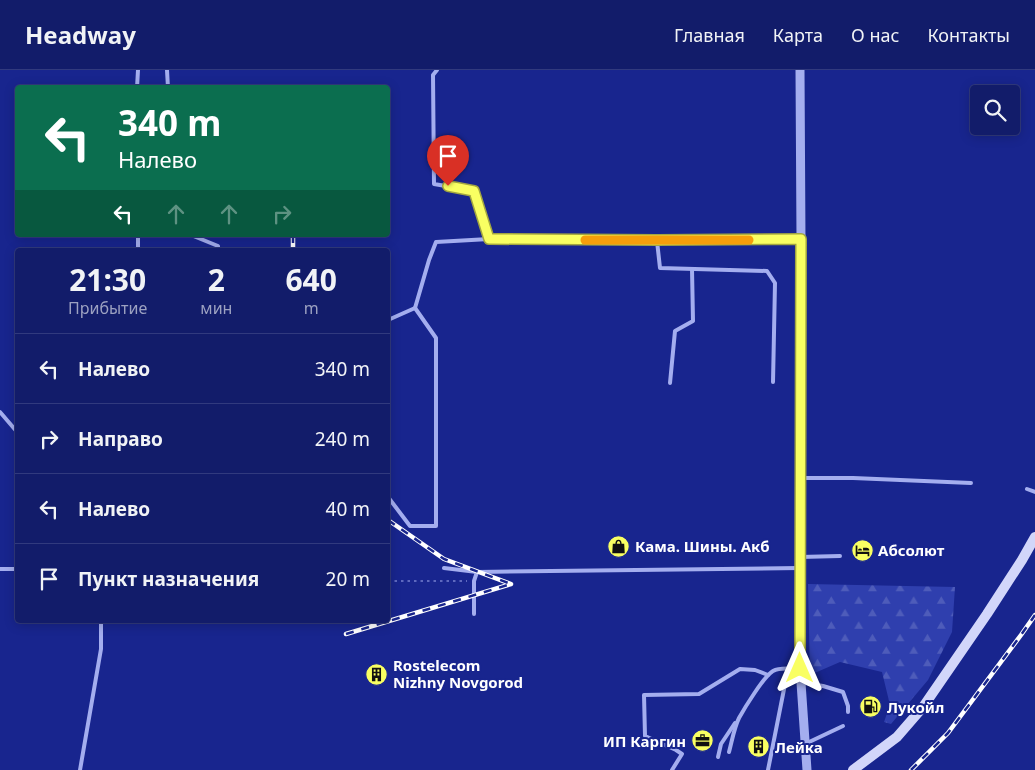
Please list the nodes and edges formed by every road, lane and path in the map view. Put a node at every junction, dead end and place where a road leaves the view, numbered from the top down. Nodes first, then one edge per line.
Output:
1 (138, 70) edge
2 (167, 70) edge
3 (437, 70) edge
4 (800, 70) edge
5 (137, 85) edge
6 (168, 85) edge
7 (196, 237) edge
8 (489, 239) junction
9 (801, 239) junction
10 (657, 240) junction
11 (218, 248) edge
12 (692, 268) junction
13 (415, 308) junction
14 (390, 319) edge
15 (773, 382) dead end
16 (670, 383) dead end
17 (0, 412) edge
18 (15, 429) edge
19 (801, 478) junction
20 (971, 483) dead end
21 (1028, 489) dead end
22 (1035, 492) edge
23 (390, 500) edge
24 (1035, 536) edge
25 (840, 556) dead end
26 (800, 557) junction
27 (444, 568) dead end
28 (800, 568) junction
29 (0, 569) edge
30 (15, 569) edge
31 (477, 572) junction
32 (390, 581) edge
33 (474, 581) junction
34 (474, 614) dead end
35 (101, 623) edge
36 (800, 668) junction
37 (788, 669) junction
38 (768, 675) junction
39 (800, 682) junction
40 (848, 712) dead end
41 (738, 719) junction
42 (844, 726) dead end
43 (805, 744) junction
44 (729, 752) dead end
45 (718, 757) dead end
46 (80, 770) edge
47 (672, 770) edge
48 (768, 770) edge
49 (807, 770) edge
50 (853, 770) edge

1 - 5 lane
2 - 6 lane
3 - 8 lane
4 - 9 street
7 - 11 lane
8 - 10 lane
8 - 13 lane
9 - 10 lane
9 - 19 street
10 - 12 lane
12 - 15 lane
12 - 16 lane
13 - 14 lane
13 - 23 lane
17 - 18 lane
19 - 20 lane
19 - 26 street
21 - 22 lane
24 - 50 main road
25 - 26 lane
26 - 28 street
27 - 31 lane
28 - 31 lane
28 - 36 street
29 - 30 lane
31 - 33 lane
32 - 33 path
33 - 34 lane
35 - 46 lane
36 - 37 lane
36 - 39 street
37 - 38 lane
37 - 48 lane
38 - 41 lane
38 - 47 lane
39 - 40 lane
39 - 43 street
41 - 44 lane
41 - 45 lane
42 - 43 lane
43 - 49 street

